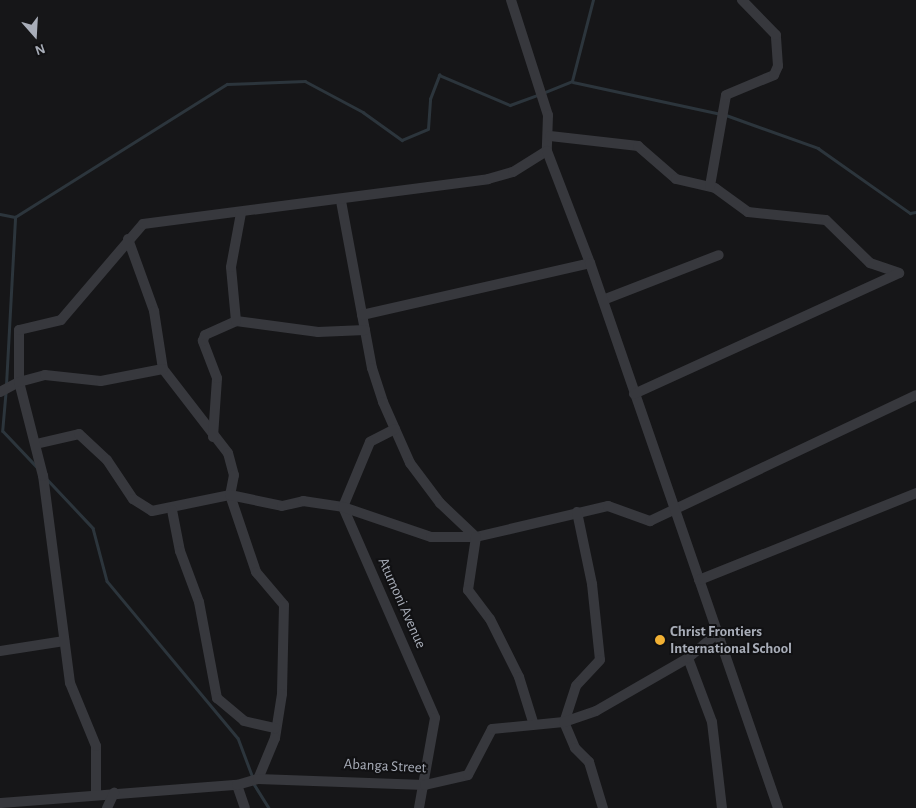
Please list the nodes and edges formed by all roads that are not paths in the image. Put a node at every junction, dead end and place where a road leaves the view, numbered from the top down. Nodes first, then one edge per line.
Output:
1 (510, 0) edge
2 (742, 0) edge
3 (550, 136) junction
4 (546, 152) junction
5 (710, 186) junction
6 (341, 201) junction
7 (241, 213) junction
8 (128, 239) junction
9 (719, 255) dead end
10 (590, 262) junction
11 (603, 300) junction
12 (362, 315) junction
13 (236, 322) junction
14 (365, 330) junction
15 (163, 369) junction
16 (19, 382) junction
17 (0, 392) edge
18 (634, 394) junction
19 (916, 395) edge
20 (395, 429) junction
21 (213, 437) junction
22 (36, 444) junction
23 (916, 493) edge
24 (230, 495) junction
25 (343, 507) junction
26 (172, 510) junction
27 (577, 512) junction
28 (674, 513) junction
29 (476, 537) junction
30 (699, 580) junction
31 (718, 633) junction
32 (64, 641) junction
33 (0, 651) edge
34 (688, 658) junction
35 (533, 722) junction
36 (564, 722) junction
37 (275, 728) junction
38 (258, 779) junction
39 (425, 785) junction
40 (237, 786) junction
41 (114, 793) junction
42 (96, 795) junction
43 (1, 803) edge
44 (107, 808) edge
45 (245, 808) edge
46 (419, 808) edge
47 (603, 808) edge
48 (722, 808) edge
49 (778, 808) edge

1 - 3 street
2 - 5 street
3 - 4 street
3 - 5 street
4 - 6 street
4 - 10 street
5 - 18 street
6 - 7 street
6 - 12 street
7 - 8 street
7 - 13 street
8 - 15 street
8 - 16 street
9 - 11 street
10 - 11 street
10 - 12 street
11 - 18 street
12 - 14 street
13 - 14 street
13 - 21 street
14 - 20 street
15 - 16 street
15 - 21 street
16 - 17 street
16 - 22 street
18 - 28 street
19 - 28 street
20 - 25 street
20 - 29 street
21 - 24 street
22 - 26 street
22 - 32 street
23 - 30 street
24 - 25 street
24 - 26 street
24 - 37 street
25 - 29 street
25 - 39 street, Atumoni Avenue
26 - 37 street
27 - 28 street
27 - 29 street
27 - 36 street
28 - 30 street
29 - 35 street
30 - 31 street
31 - 34 street, Abanga Street
31 - 49 street
32 - 33 street
32 - 42 street
34 - 36 street, Abanga Street
34 - 48 street
35 - 36 street, Abanga Street
35 - 39 street, Abanga Street
36 - 47 street
37 - 38 street
38 - 39 street, Abanga Street
38 - 40 street, Abanga Street
39 - 46 street, Atumoni Avenue
40 - 41 street, Abanga Street
40 - 45 street
41 - 42 street, Abanga Street
41 - 44 street
42 - 43 street, Abanga Street

